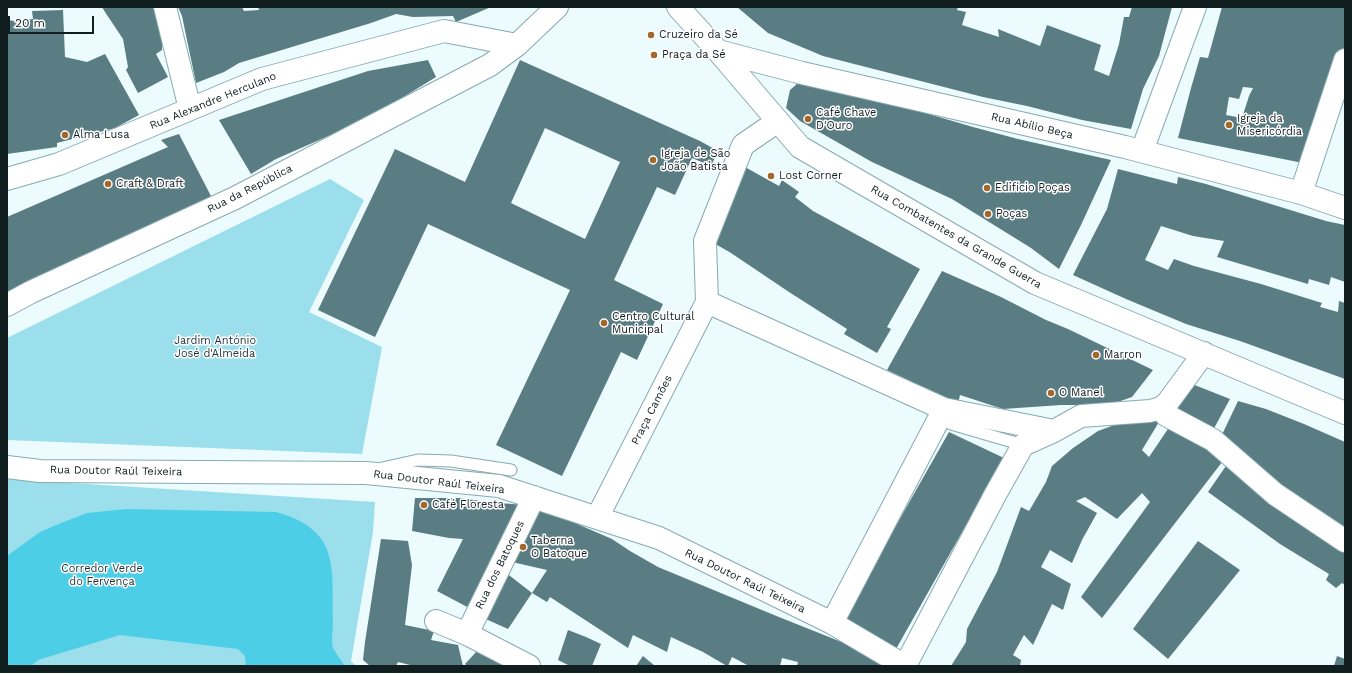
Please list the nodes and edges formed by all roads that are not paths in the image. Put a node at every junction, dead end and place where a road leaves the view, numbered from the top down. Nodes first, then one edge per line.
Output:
1 (165, 7) edge
2 (557, 7) edge
3 (678, 7) edge
4 (1195, 7) edge
5 (517, 45) junction
6 (718, 50) junction
7 (1345, 60) edge
8 (190, 109) junction
9 (778, 121) junction
10 (1142, 151) junction
11 (7, 179) edge
12 (1301, 193) junction
13 (1345, 208) edge
14 (707, 302) junction
15 (7, 305) edge
16 (1204, 353) junction
17 (1160, 408) junction
18 (1345, 413) edge
19 (947, 417) junction
20 (1054, 431) junction
21 (1023, 445) junction
22 (7, 467) edge
23 (511, 470) dead end
24 (356, 474) junction
25 (534, 497) junction
26 (597, 518) junction
27 (1345, 541) edge
28 (436, 621) dead end
29 (832, 623) junction
30 (467, 634) junction
31 (529, 666) edge
32 (905, 666) edge

1 - 8 street
2 - 5 street
3 - 6 street
4 - 10 street
5 - 8 street, Rua Alexandre Herculano
5 - 15 street, Rua da República
6 - 9 street, Rua Combatentes da Grande Guerra
6 - 10 street, Rua Abílio Beça
7 - 12 street
8 - 11 street, Rua Alexandre Herculano
9 - 14 street
9 - 16 street, Rua Combatentes da Grande Guerra
10 - 12 street, Rua Abílio Beça
12 - 13 street, Rua Abílio Beça
14 - 19 street
14 - 26 street, Praça Camões
16 - 17 street
16 - 18 street, Rua Combatentes da Grande Guerra
17 - 20 street
17 - 27 street
19 - 20 street
19 - 21 lane
19 - 29 street
20 - 21 street
21 - 32 street, Rua Doutor Raúl Teixeira
22 - 24 street, Rua Doutor Raúl Teixeira
23 - 24 lane
24 - 25 street, Rua Doutor Raúl Teixeira
25 - 26 street, Rua Doutor Raúl Teixeira
25 - 30 street, Rua dos Batoques
26 - 29 street, Rua Doutor Raúl Teixeira
28 - 30 street
29 - 32 street, Rua Doutor Raúl Teixeira
30 - 31 street

